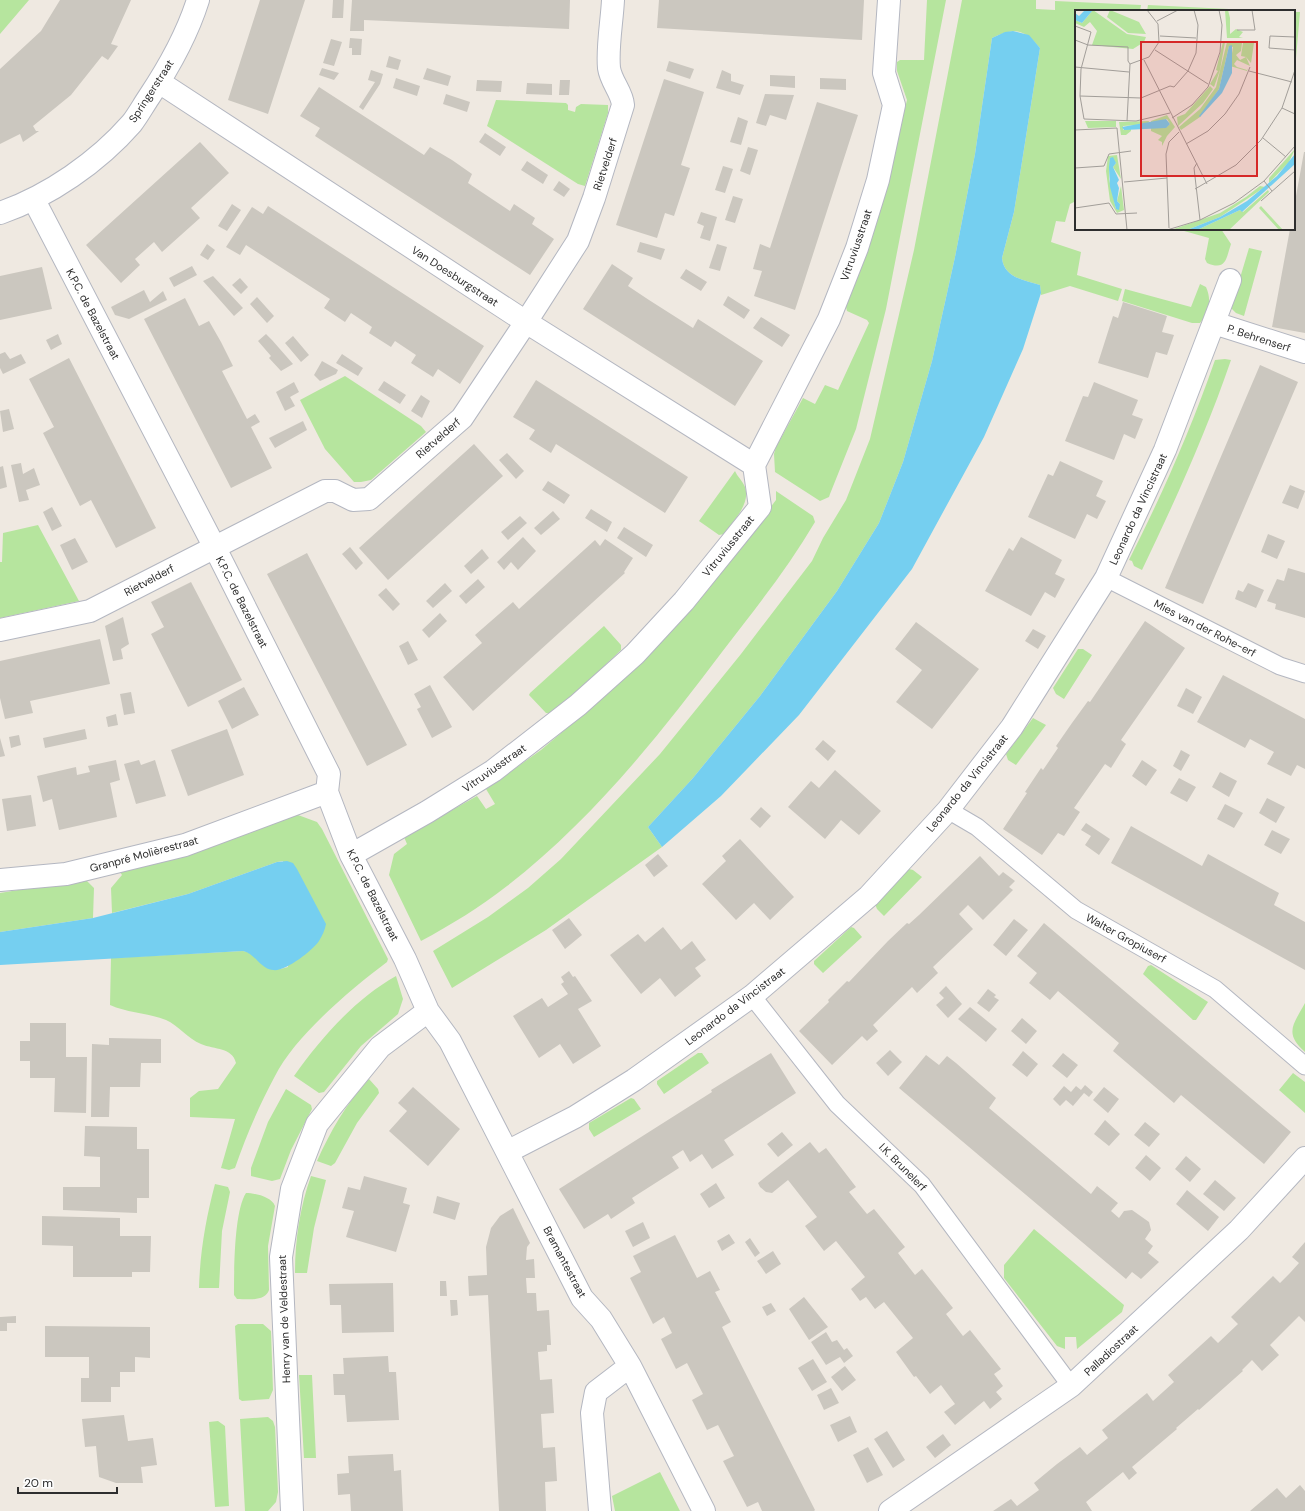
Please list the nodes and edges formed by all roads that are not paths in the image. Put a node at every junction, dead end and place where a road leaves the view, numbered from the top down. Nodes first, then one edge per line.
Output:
1 (198, 0) edge
2 (613, 0) edge
3 (889, 0) edge
4 (159, 82) junction
5 (34, 200) junction
6 (0, 213) edge
7 (1230, 280) dead end
8 (526, 322) junction
9 (1214, 323) junction
10 (1305, 352) edge
11 (754, 465) junction
12 (214, 546) junction
13 (1106, 578) junction
14 (0, 630) edge
15 (1305, 674) edge
16 (328, 792) junction
17 (948, 810) junction
18 (351, 855) junction
19 (0, 880) edge
20 (752, 996) junction
21 (428, 1012) junction
22 (1305, 1066) edge
23 (507, 1152) junction
24 (1305, 1158) edge
25 (630, 1366) junction
26 (1071, 1386) junction
27 (292, 1511) edge
28 (600, 1511) edge
29 (704, 1511) edge
30 (890, 1511) edge

1 - 4 street, Springerstraat
2 - 8 street, Rietvelderf
3 - 11 street, Vitruviusstraat
4 - 5 street, Springerstraat
4 - 8 street, Van Doesburgstraat
5 - 6 street, Springerstraat
5 - 12 street, K.P.C. de Bazelstraat
7 - 9 street, Leonardo da Vincistraat
8 - 11 street, Van Doesburgstraat
8 - 12 street, Rietvelderf
9 - 10 street, P. Behrenserf
9 - 13 street, Leonardo da Vincistraat
11 - 18 street, Vitruviusstraat
12 - 14 street, Rietvelderf
12 - 16 street, K.P.C. de Bazelstraat
13 - 15 lane, Mies van der Rohe-erf
13 - 17 street, Leonardo da Vincistraat
16 - 18 street, K.P.C. de Bazelstraat
16 - 19 street, Granpré Molièrestraat
17 - 20 street, Leonardo da Vincistraat
17 - 22 lane, Walter Gropiuserf
18 - 21 street, K.P.C. de Bazelstraat
20 - 23 street, Leonardo da Vincistraat
20 - 26 lane, I.K. Brunelerf
21 - 23 street, Bramantestraat
21 - 27 street, Henry van de Veldestraat
23 - 25 street, Bramantestraat
24 - 26 street, Palladiostraat
25 - 28 street
25 - 29 street, Bramantestraat
26 - 30 street, Palladiostraat

